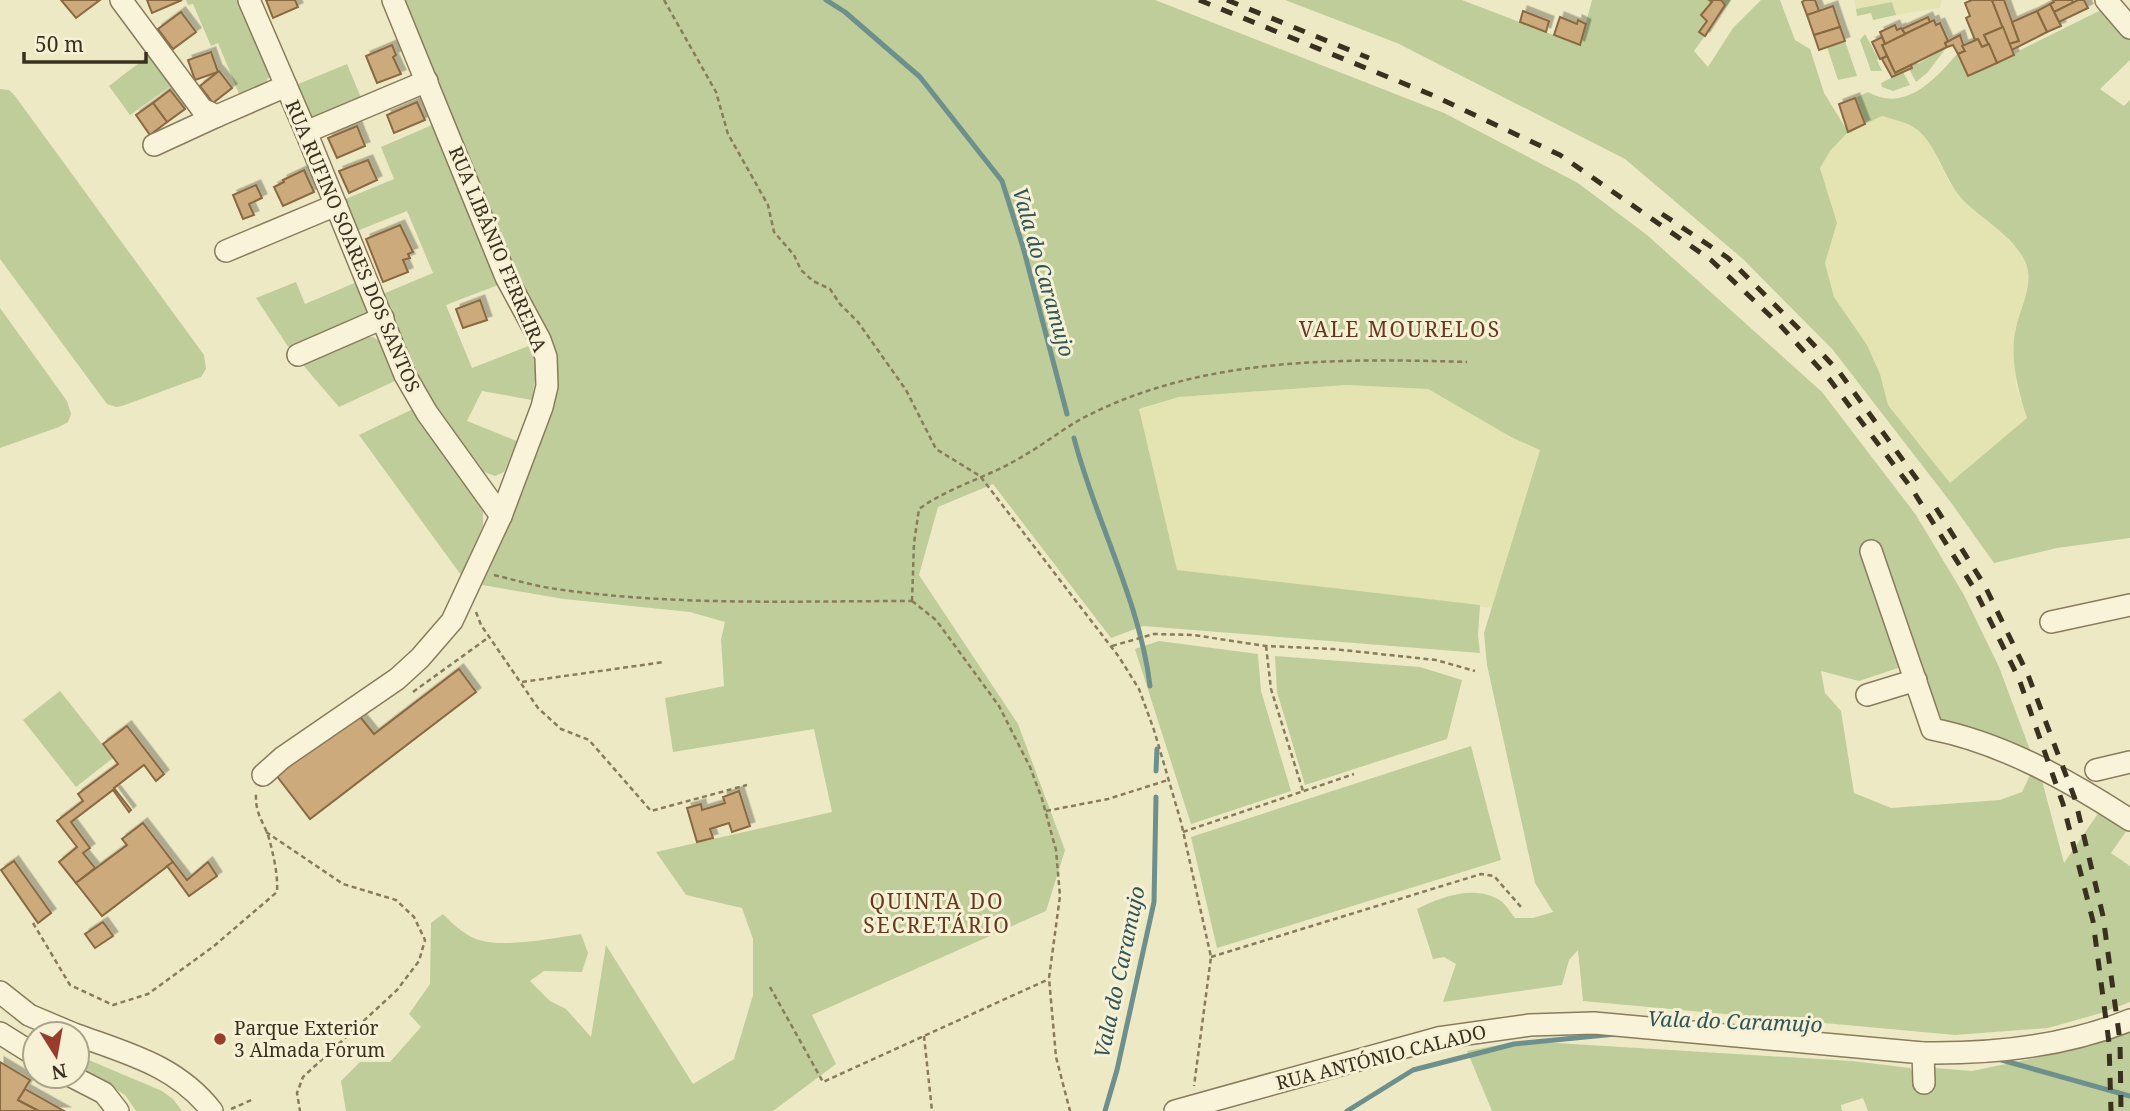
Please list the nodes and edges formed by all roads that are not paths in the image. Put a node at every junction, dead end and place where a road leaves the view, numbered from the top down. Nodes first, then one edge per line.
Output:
1 (121, 0) edge
2 (249, 0) edge
3 (393, 0) edge
4 (2109, 1) edge
5 (2130, 28) edge
6 (427, 81) junction
7 (286, 86) junction
8 (217, 116) junction
9 (306, 132) junction
10 (154, 145) dead end
11 (336, 205) junction
12 (226, 251) dead end
13 (383, 318) junction
14 (298, 355) dead end
15 (501, 516) junction
16 (1871, 551) dead end
17 (2130, 605) edge
18 (2051, 622) dead end
19 (1916, 680) junction
20 (1867, 695) dead end
21 (2130, 762) edge
22 (2096, 770) dead end
23 (263, 775) road end
24 (2130, 820) edge
25 (0, 992) edge
26 (41, 1020) edge
27 (2130, 1020) edge
28 (0, 1033) edge
29 (91, 1041) edge
30 (21, 1046) edge
31 (1923, 1053) junction
32 (1924, 1083) dead end
33 (91, 1086) edge
34 (1184, 1109) edge
35 (118, 1111) edge
36 (212, 1111) edge

1 - 8 street
2 - 7 street, RUA RUFINO SOARES DOS SANTOS
3 - 6 street, RUA LIBÂNIO FERREIRA
4 - 5 street
6 - 9 street
6 - 15 street, RUA LIBÂNIO FERREIRA
7 - 8 street
7 - 9 street, RUA RUFINO SOARES DOS SANTOS
8 - 10 street
9 - 11 street, RUA RUFINO SOARES DOS SANTOS
11 - 12 street
11 - 13 street, RUA RUFINO SOARES DOS SANTOS
13 - 14 street
13 - 15 street, RUA RUFINO SOARES DOS SANTOS
15 - 23 street, RUA LIBÂNIO FERREIRA
16 - 19 street
17 - 18 street
19 - 20 street
19 - 24 street
21 - 22 street
25 - 26 street
27 - 31 street, RUA ANTÓNIO CALADO
28 - 30 street
29 - 36 street
31 - 32 street
31 - 34 street, RUA ANTÓNIO CALADO
33 - 35 street

